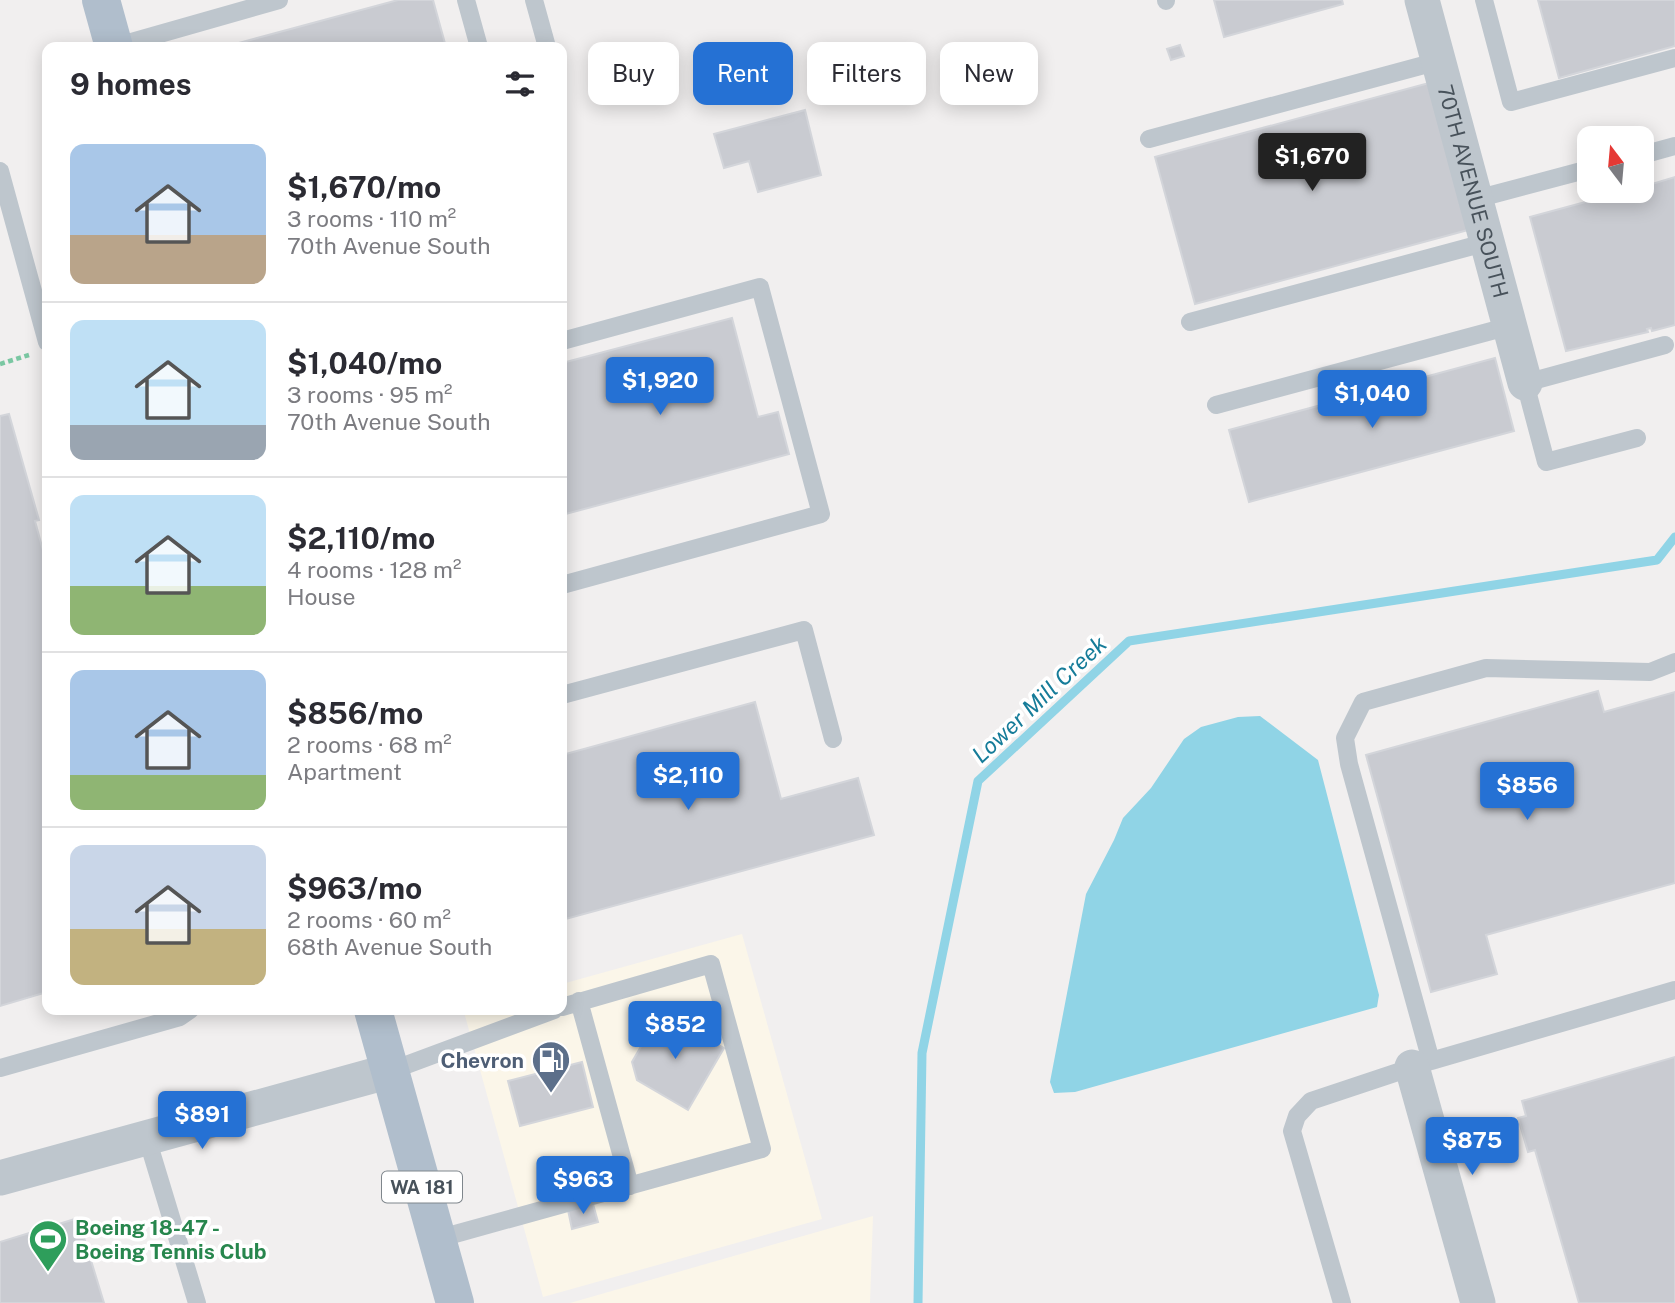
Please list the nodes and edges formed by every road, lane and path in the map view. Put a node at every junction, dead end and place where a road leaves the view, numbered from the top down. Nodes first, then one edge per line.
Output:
1 (101, 0) edge
2 (279, 0) edge
3 (466, 0) edge
4 (534, 0) edge
5 (1422, 0) edge
6 (1484, 0) edge
7 (255, 3) edge
8 (113, 42) edge
9 (130, 42) edge
10 (478, 42) edge
11 (546, 42) edge
12 (1675, 58) edge
13 (1439, 61) junction
14 (1149, 139) dead end
15 (1675, 146) edge
16 (1654, 152) edge
17 (0, 171) edge
18 (1577, 172) edge
19 (1476, 200) junction
20 (1488, 242) junction
21 (1190, 322) dead end
22 (1510, 326) junction
23 (567, 340) edge
24 (1665, 345) dead end
25 (41, 348) edge
26 (0, 364) edge
27 (1525, 383) junction
28 (1216, 405) dead end
29 (1637, 438) dead end
30 (567, 584) edge
31 (1675, 662) edge
32 (567, 694) edge
33 (833, 739) dead end
34 (1675, 990) edge
35 (579, 1001) junction
36 (567, 1005) edge
37 (183, 1015) edge
38 (374, 1015) edge
39 (540, 1015) edge
40 (1422, 1064) junction
41 (0, 1068) edge
42 (390, 1070) junction
43 (147, 1138) junction
44 (0, 1178) edge
45 (630, 1186) junction
46 (437, 1239) junction
47 (197, 1303) edge
48 (455, 1303) edge
49 (1342, 1303) edge
50 (1478, 1303) edge

1 - 8 main road
2 - 7 lane
3 - 10 lane
4 - 11 lane
5 - 13 street, 70TH AVENUE SOUTH
6 - 12 lane
7 - 9 lane
13 - 14 lane
13 - 19 street, 70TH AVENUE SOUTH
15 - 16 lane
17 - 25 lane
18 - 19 lane
19 - 20 street, 70TH AVENUE SOUTH
20 - 21 lane
20 - 22 street, 70TH AVENUE SOUTH
22 - 27 street, 70TH AVENUE SOUTH
22 - 28 lane
23 - 30 lane
24 - 27 lane
25 - 26 path
27 - 29 lane
31 - 40 lane
32 - 33 lane
34 - 40 lane
35 - 36 lane
35 - 45 lane
35 - 45 lane
37 - 41 lane
38 - 42 main road, WA 181
39 - 42 lane
40 - 49 lane
40 - 50 street
42 - 43 street
42 - 46 main road, WA 181
43 - 44 street
43 - 47 lane
45 - 46 lane
46 - 48 main road, WA 181

